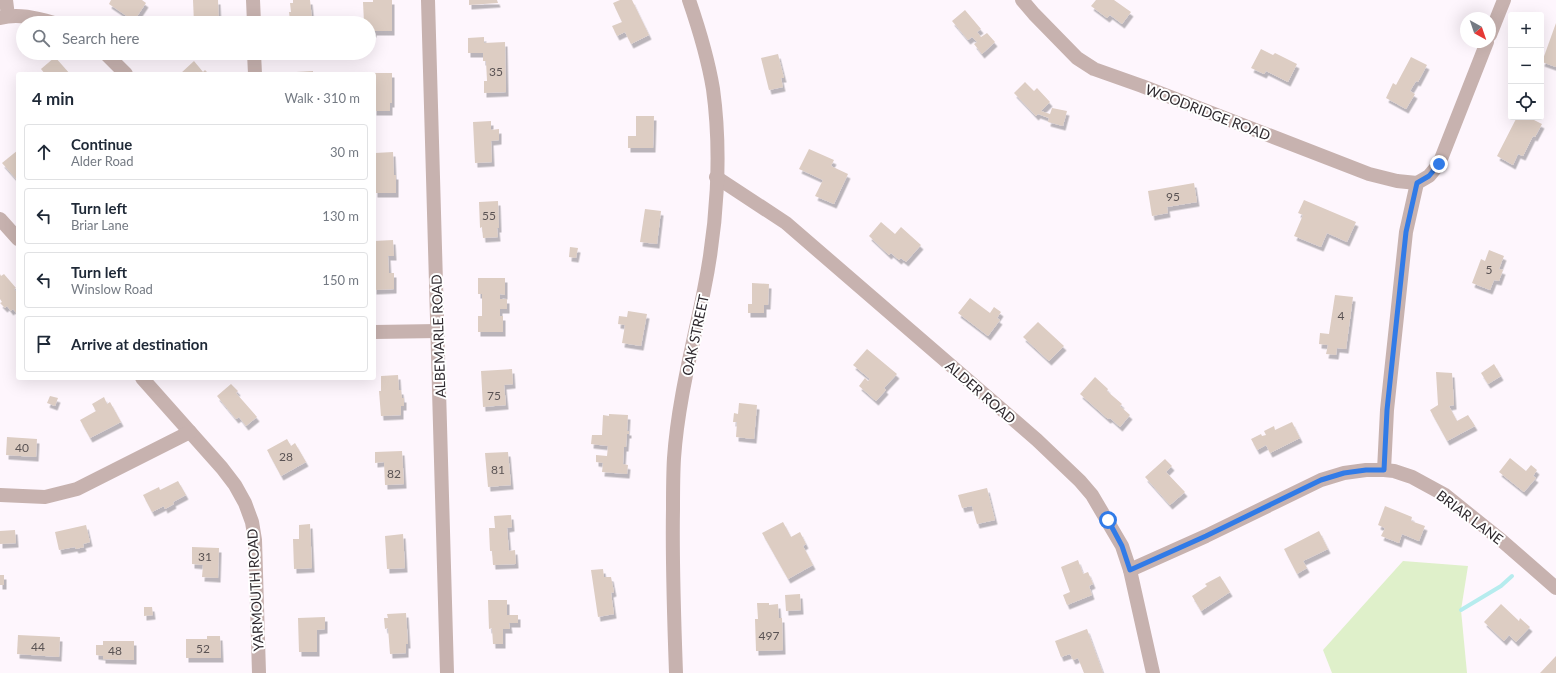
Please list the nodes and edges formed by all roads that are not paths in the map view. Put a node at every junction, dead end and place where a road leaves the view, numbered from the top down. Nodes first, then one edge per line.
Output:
1 (6, 0) edge
2 (253, 0) edge
3 (428, 0) edge
4 (689, 0) edge
5 (1022, 0) edge
6 (1504, 0) edge
7 (16, 16) edge
8 (254, 16) edge
9 (4, 17) edge
10 (1496, 20) edge
11 (1485, 48) edge
12 (112, 60) edge
13 (254, 60) edge
14 (124, 72) edge
15 (255, 72) edge
16 (716, 177) junction
17 (1417, 183) junction
18 (0, 219) edge
19 (16, 237) edge
20 (438, 331) junction
21 (376, 332) edge
22 (144, 380) edge
23 (190, 432) junction
24 (1384, 470) junction
25 (0, 495) edge
26 (1130, 570) junction
27 (1556, 588) edge
28 (259, 673) edge
29 (447, 673) edge
30 (676, 673) edge
31 (1153, 673) edge

1 - 9 street
2 - 8 street
3 - 20 street, ALBEMARLE ROAD
4 - 16 street, OAK STREET
5 - 17 street, WOODRIDGE ROAD
6 - 10 street
7 - 9 street
11 - 17 street
12 - 14 street
13 - 15 street
16 - 26 street, ALDER ROAD
16 - 30 street, OAK STREET
17 - 24 street
18 - 19 street
20 - 21 street
20 - 29 street, ALBEMARLE ROAD
22 - 23 street, YARMOUTH ROAD
23 - 25 street
23 - 28 street, YARMOUTH ROAD
24 - 26 street, BRIAR LANE
24 - 27 street, BRIAR LANE
26 - 31 street, ALDER ROAD

